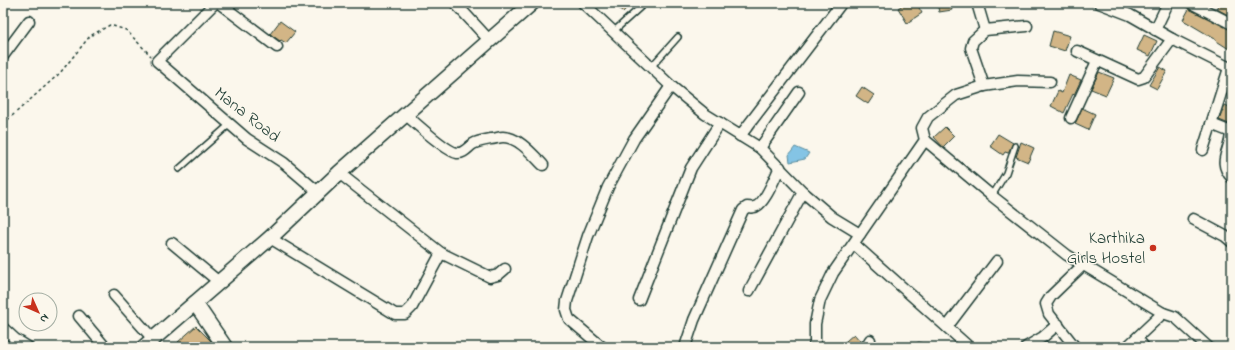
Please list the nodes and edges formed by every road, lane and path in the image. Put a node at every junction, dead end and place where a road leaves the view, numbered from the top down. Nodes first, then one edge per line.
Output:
1 (215, 3) edge
2 (219, 3) edge
3 (455, 3) edge
4 (532, 3) edge
5 (583, 3) edge
6 (645, 3) edge
7 (977, 3) edge
8 (1099, 3) edge
9 (1168, 3) edge
10 (1191, 3) edge
11 (840, 5) dead end
12 (29, 21) dead end
13 (1232, 24) edge
14 (1027, 26) dead end
15 (985, 30) junction
16 (1155, 30) junction
17 (613, 32) junction
18 (678, 37) dead end
19 (1172, 39) junction
20 (490, 41) junction
21 (277, 47) dead end
22 (1076, 51) dead end
23 (3, 56) edge
24 (157, 61) junction
25 (1097, 61) junction
26 (651, 67) junction
27 (1230, 69) edge
28 (1050, 82) dead end
29 (671, 86) junction
30 (984, 86) junction
31 (799, 92) dead end
32 (405, 114) junction
33 (1071, 118) dead end
34 (720, 123) junction
35 (3, 124) edge
36 (230, 124) junction
37 (1211, 124) junction
38 (740, 136) junction
39 (925, 140) junction
40 (1015, 146) dead end
41 (760, 148) junction
42 (1203, 150) dead end
43 (543, 165) dead end
44 (780, 168) junction
45 (179, 169) dead end
46 (339, 173) junction
47 (1232, 178) edge
48 (318, 192) junction
49 (803, 192) junction
50 (992, 196) junction
51 (1193, 219) dead end
52 (860, 234) junction
53 (270, 238) junction
54 (1232, 242) edge
55 (172, 243) dead end
56 (854, 244) junction
57 (441, 253) junction
58 (997, 260) dead end
59 (1083, 265) junction
60 (505, 269) dead end
61 (220, 282) junction
62 (749, 291) dead end
63 (114, 295) dead end
64 (639, 300) dead end
65 (195, 303) junction
66 (1163, 313) junction
67 (79, 316) dead end
68 (1058, 324) junction
69 (947, 327) junction
70 (3, 328) edge
71 (1137, 338) junction
72 (148, 343) edge
73 (28, 347) edge
74 (105, 347) edge
75 (226, 347) edge
76 (602, 347) edge
77 (684, 347) edge
78 (814, 347) edge
79 (969, 347) edge
80 (1026, 347) edge
81 (1075, 347) edge
82 (1127, 347) edge
83 (1144, 347) edge
84 (1208, 347) edge

1 - 24 street
2 - 21 street
3 - 20 street
4 - 20 main road
5 - 17 street
6 - 17 lane
7 - 15 street
8 - 16 street
9 - 16 street
10 - 13 street
11 - 38 street
12 - 23 street
14 - 15 street
15 - 30 street
16 - 19 street
17 - 26 street
18 - 26 lane
19 - 25 street
19 - 27 street
20 - 32 main road
22 - 25 street
24 - 35 path
24 - 36 street, Mana Road
25 - 33 street
26 - 29 street
27 - 37 street
28 - 30 street
29 - 34 street
29 - 76 street
30 - 39 street
31 - 41 street
32 - 43 street
32 - 46 main road
34 - 38 street
34 - 64 street
36 - 45 lane
36 - 48 street, Mana Road
37 - 42 street
37 - 47 street
38 - 41 street
39 - 50 street
39 - 52 street
40 - 50 lane
41 - 44 street
44 - 49 street
44 - 77 street
46 - 48 main road
46 - 57 street
48 - 53 main road
49 - 52 street
49 - 62 street
50 - 59 street
51 - 54 street
52 - 56 street
53 - 57 street
53 - 61 main road
55 - 61 street
56 - 69 street
56 - 78 street
57 - 60 street
58 - 69 street
59 - 66 street
59 - 68 street
61 - 65 main road
63 - 72 street
65 - 72 main road
65 - 75 main road
66 - 71 street
66 - 84 street
67 - 74 street
68 - 80 street
68 - 81 street
69 - 79 street
70 - 73 street
71 - 82 street
71 - 83 street

